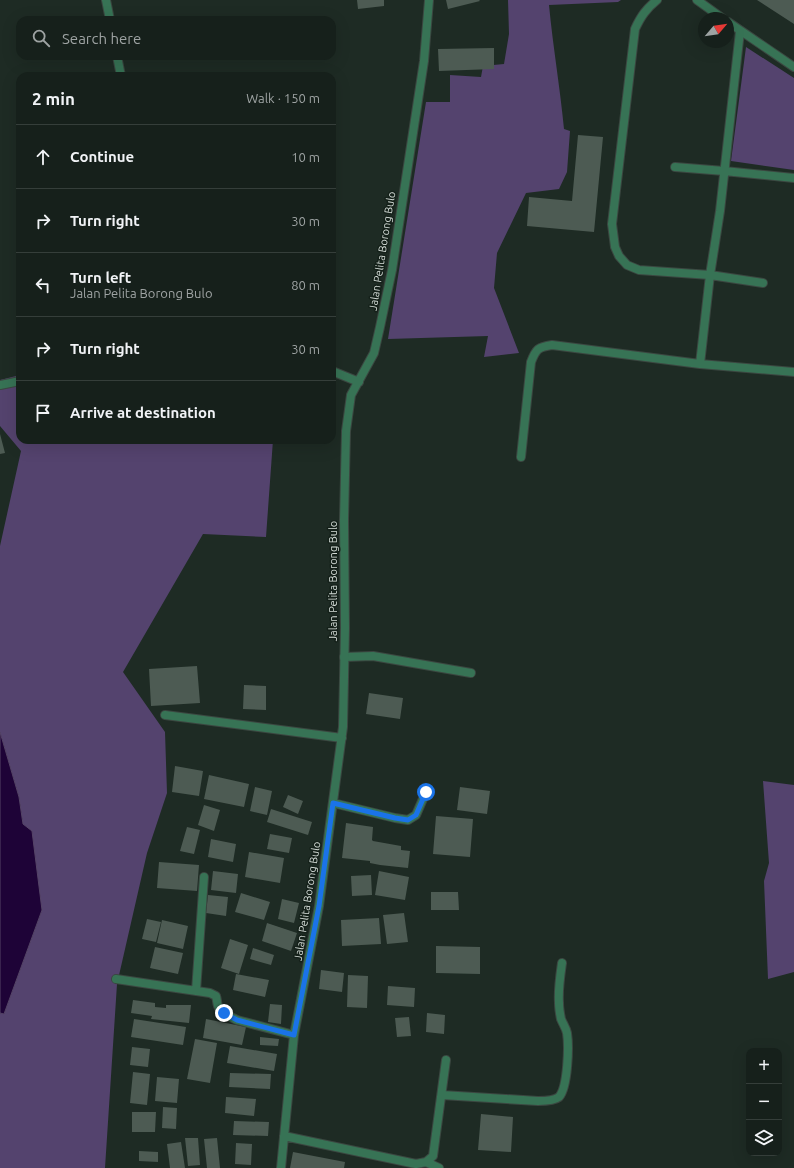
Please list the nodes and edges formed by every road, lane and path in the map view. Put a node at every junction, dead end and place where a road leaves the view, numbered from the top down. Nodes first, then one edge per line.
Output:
1 (106, 0) edge
2 (429, 0) edge
3 (657, 0) edge
4 (697, 0) edge
5 (714, 12) edge
6 (109, 16) edge
7 (734, 26) edge
8 (740, 30) junction
9 (118, 60) edge
10 (794, 67) edge
11 (120, 72) edge
12 (675, 167) dead end
13 (724, 171) junction
14 (794, 178) edge
15 (710, 275) junction
16 (763, 283) dead end
17 (700, 364) junction
18 (794, 372) edge
19 (336, 373) edge
20 (16, 382) edge
21 (359, 382) junction
22 (0, 385) edge
23 (522, 457) dead end
24 (344, 657) junction
25 (471, 673) dead end
26 (165, 715) dead end
27 (342, 738) junction
28 (426, 792) dead end
29 (333, 803) junction
30 (204, 877) dead end
31 (562, 963) dead end
32 (116, 979) dead end
33 (196, 991) junction
34 (294, 1035) junction
35 (446, 1060) dead end
36 (442, 1095) junction
37 (284, 1136) junction
38 (426, 1162) junction
39 (281, 1168) edge
40 (439, 1168) edge

1 - 6 street
2 - 21 street, Jalan Pelita Borong Bulo
3 - 15 street
4 - 5 street
7 - 8 street
8 - 10 street
8 - 13 street
9 - 11 street
12 - 13 street
13 - 14 street
13 - 15 street
15 - 16 street
15 - 17 street
17 - 18 street
17 - 23 street
19 - 21 street
20 - 22 street
21 - 24 street, Jalan Pelita Borong Bulo
24 - 25 street
24 - 27 street, Jalan Pelita Borong Bulo
26 - 27 street
27 - 29 street, Jalan Pelita Borong Bulo
28 - 29 street
29 - 34 street, Jalan Pelita Borong Bulo
30 - 33 street
31 - 36 street
32 - 33 street
33 - 34 street
34 - 37 street, Jalan Pelita Borong Bulo
35 - 36 street
36 - 38 street
37 - 38 street
37 - 39 street, Jalan Pelita Borong Bulo
38 - 40 street

